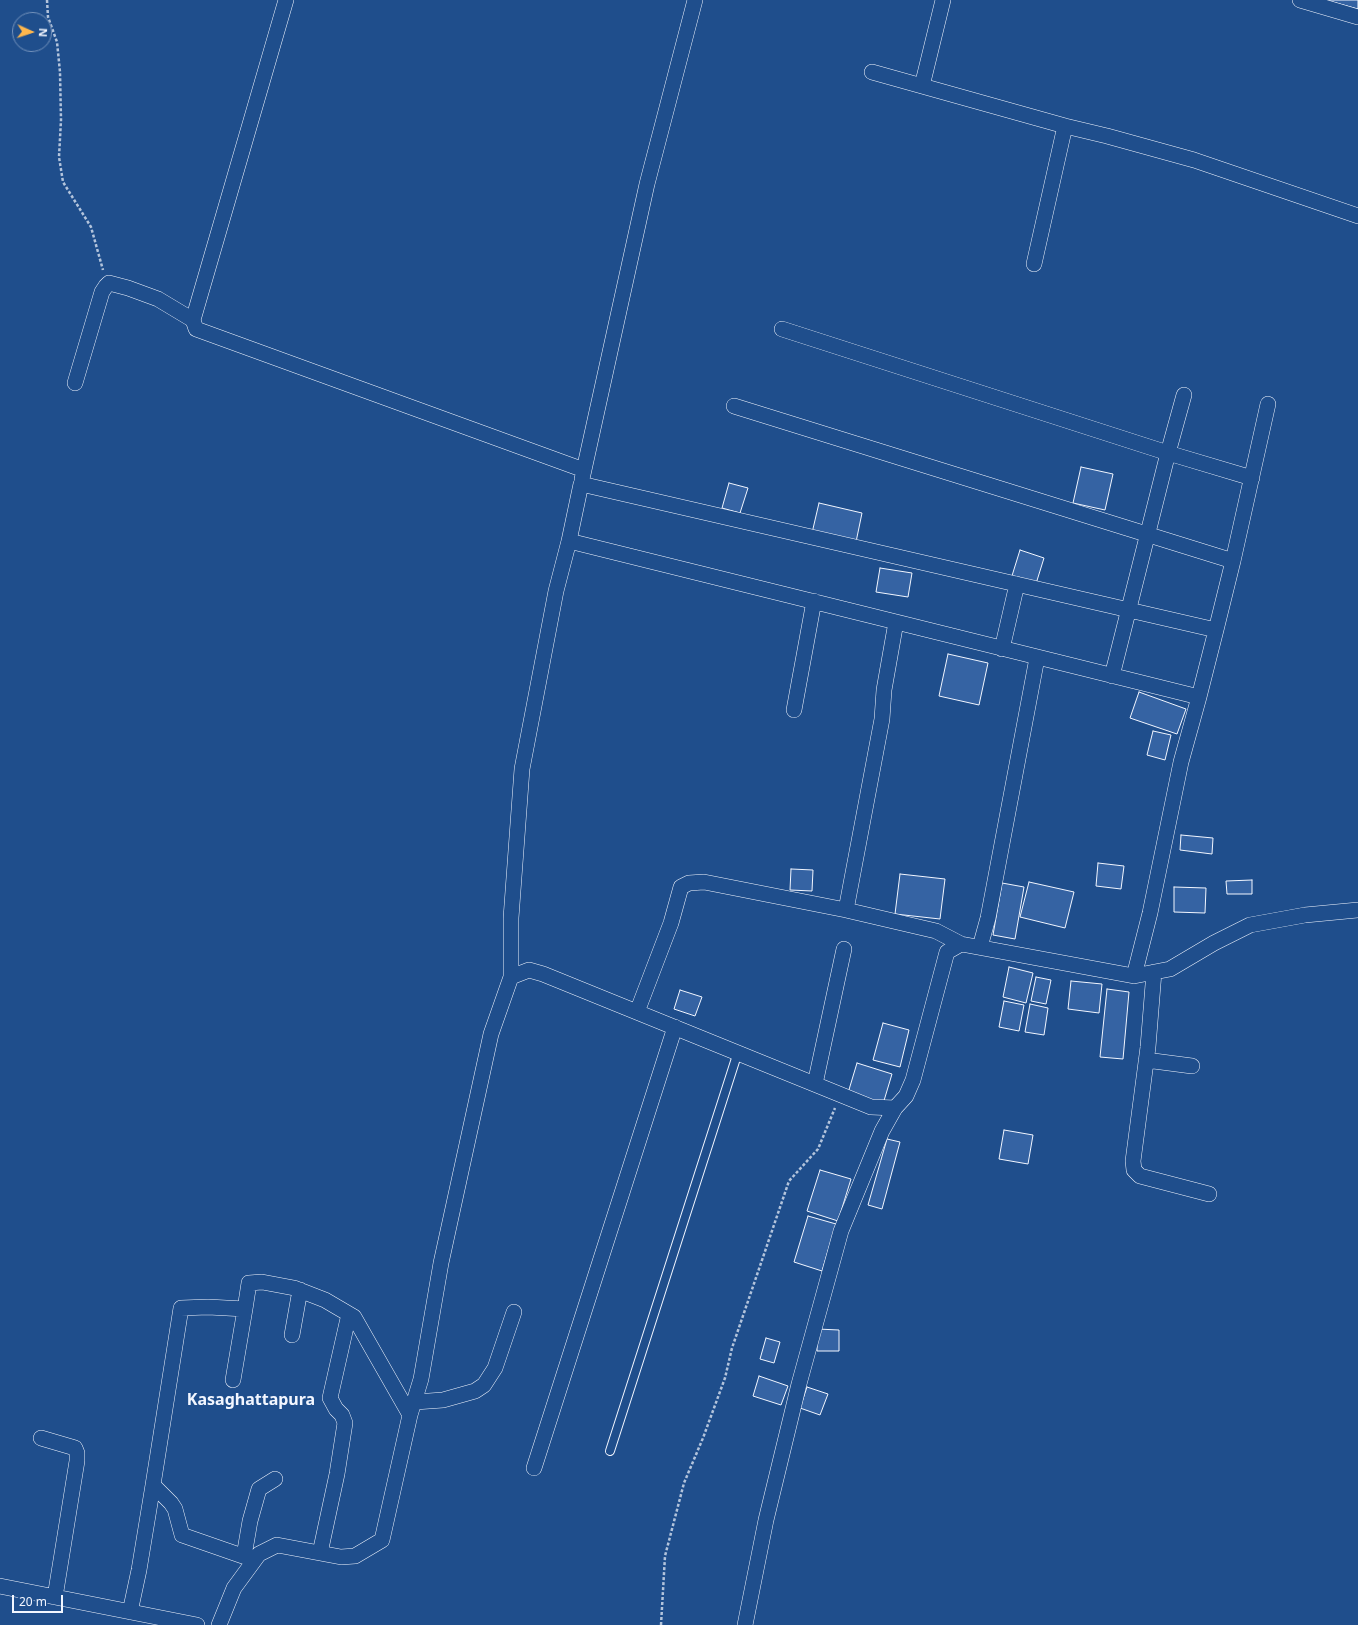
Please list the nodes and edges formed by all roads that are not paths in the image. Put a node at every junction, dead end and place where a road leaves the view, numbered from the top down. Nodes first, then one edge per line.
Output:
1 (286, 0) edge
2 (695, 0) edge
3 (943, 0) edge
4 (1300, 0) edge
5 (1358, 18) edge
6 (872, 72) dead end
7 (922, 86) junction
8 (1065, 126) junction
9 (1358, 216) edge
10 (1034, 264) dead end
11 (193, 320) junction
12 (782, 329) dead end
13 (75, 383) dead end
14 (1184, 395) dead end
15 (1268, 404) dead end
16 (734, 406) dead end
17 (1168, 453) junction
18 (582, 477) junction
19 (1252, 478) junction
20 (1148, 534) junction
21 (570, 542) junction
22 (1233, 561) junction
23 (1017, 584) junction
24 (814, 601) junction
25 (1128, 610) junction
26 (896, 622) junction
27 (1216, 630) junction
28 (1002, 649) junction
29 (1037, 658) junction
30 (1112, 676) junction
31 (1199, 697) junction
32 (794, 710) dead end
33 (846, 910) junction
34 (1358, 910) edge
35 (961, 944) junction
36 (980, 947) junction
37 (844, 949) dead end
38 (1154, 972) junction
39 (1134, 976) junction
40 (511, 977) junction
41 (637, 1012) junction
42 (675, 1027) junction
43 (738, 1052) junction
44 (1146, 1060) junction
45 (1192, 1066) dead end
46 (815, 1084) junction
47 (895, 1108) junction
48 (1209, 1194) dead end
49 (300, 1290) junction
50 (245, 1309) junction
51 (514, 1312) dead end
52 (349, 1314) junction
53 (292, 1335) dead end
54 (233, 1380) dead end
55 (412, 1409) junction
56 (41, 1438) dead end
57 (610, 1451) dead end
58 (534, 1468) dead end
59 (275, 1479) dead end
60 (153, 1485) junction
61 (320, 1553) junction
62 (249, 1558) junction
63 (0, 1586) edge
64 (55, 1597) junction
65 (130, 1612) junction
66 (196, 1625) edge
67 (219, 1625) edge
68 (745, 1625) edge

1 - 11 street
2 - 18 street
3 - 7 street
4 - 5 street
6 - 7 street
7 - 8 street
8 - 9 street
8 - 10 street
11 - 13 street
11 - 18 street
12 - 17 street
14 - 17 street
15 - 19 street
16 - 20 street
17 - 19 street
17 - 20 street
18 - 21 street
18 - 23 street
19 - 22 street
20 - 22 street
20 - 25 street
21 - 24 street
21 - 40 street
22 - 27 street
23 - 25 street
23 - 28 street
24 - 26 street
24 - 32 street
25 - 27 street
25 - 30 street
26 - 28 street
26 - 33 street
27 - 31 street
28 - 29 street
29 - 30 street
29 - 36 street
30 - 31 street
31 - 39 street
33 - 35 street
33 - 41 street
34 - 38 street
35 - 36 street
35 - 47 street
36 - 39 street
37 - 46 street
38 - 39 street
38 - 44 street
40 - 41 street
40 - 55 street
41 - 42 street
42 - 43 street
42 - 58 street
43 - 46 street
43 - 57 lane
44 - 45 street
44 - 48 street
46 - 47 street
47 - 68 street
49 - 50 street
49 - 52 street
49 - 53 street
50 - 54 street
50 - 60 street
51 - 55 street
52 - 55 street
52 - 61 street
55 - 61 street
56 - 64 street
59 - 62 street
60 - 62 street
60 - 65 street
61 - 62 street
62 - 67 street
63 - 64 street
64 - 65 street
65 - 66 street

